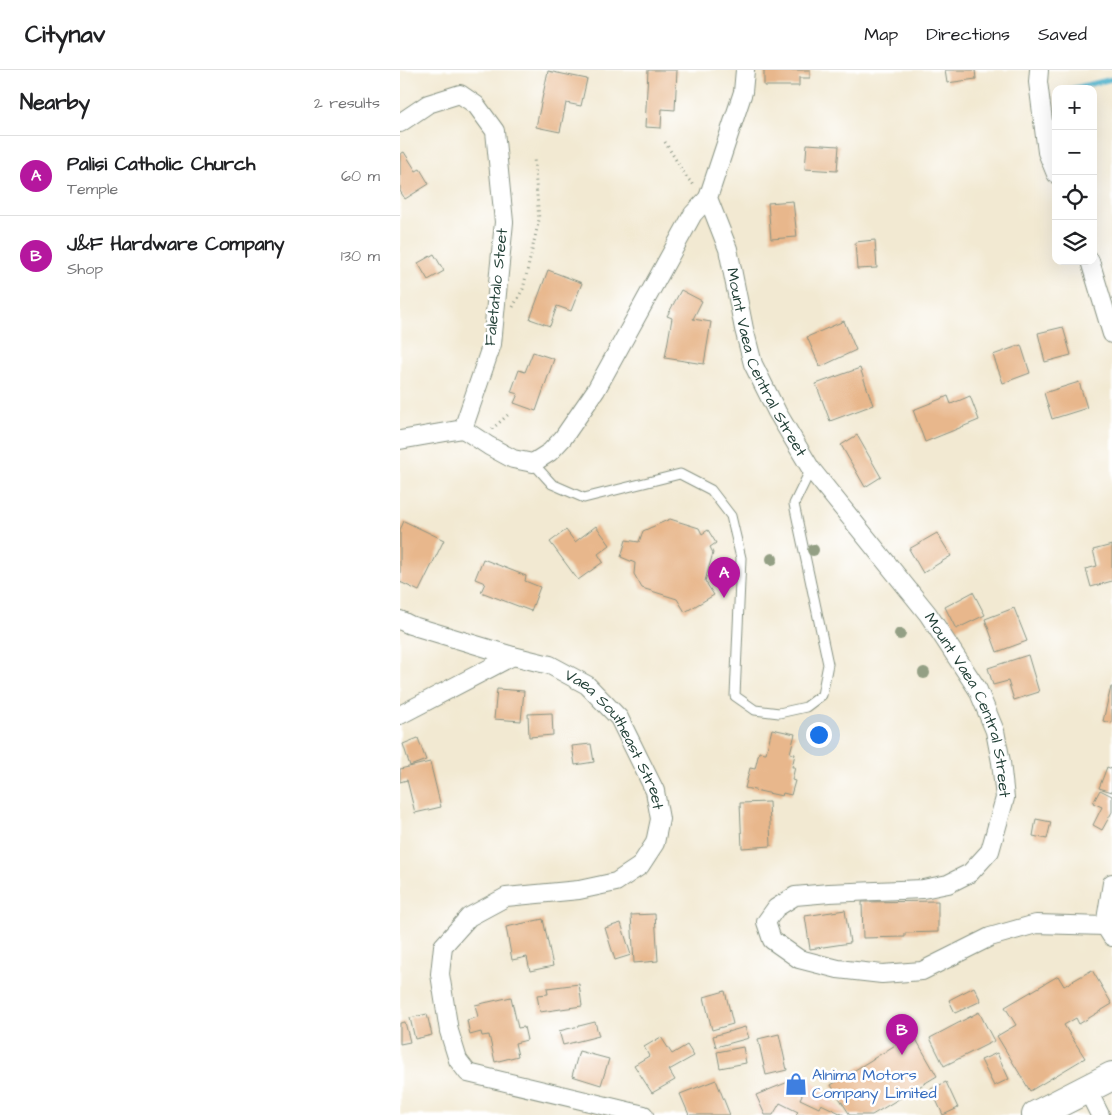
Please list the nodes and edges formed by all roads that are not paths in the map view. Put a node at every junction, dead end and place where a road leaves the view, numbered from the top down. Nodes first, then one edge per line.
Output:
1 (745, 70) edge
2 (1039, 70) edge
3 (400, 123) edge
4 (1052, 164) edge
5 (708, 198) junction
6 (1091, 265) edge
7 (1112, 334) edge
8 (463, 429) junction
9 (400, 440) edge
10 (533, 463) junction
11 (811, 469) junction
12 (400, 620) edge
13 (513, 656) junction
14 (400, 715) edge
15 (1112, 883) edge
16 (1108, 932) edge
17 (1112, 1076) edge
18 (1087, 1089) junction
19 (644, 1115) edge
20 (1036, 1115) edge
21 (1100, 1115) edge

1 - 5 street
2 - 4 street
3 - 8 street, Faletatalo Steet
5 - 10 street
5 - 11 street, Mount Vaea Central Street
6 - 7 street
8 - 9 street
8 - 10 street
10 - 11 lane
11 - 16 street, Mount Vaea Central Street
12 - 13 street, Vaea Southeast Street
13 - 14 street
13 - 19 street, Vaea Southeast Street
15 - 16 street
17 - 18 main road
18 - 20 main road
18 - 21 street

